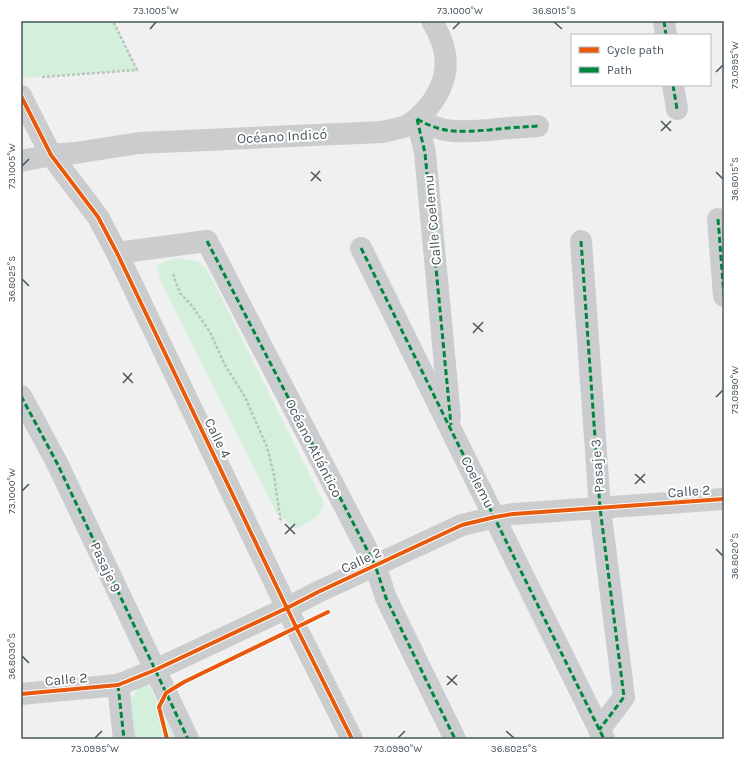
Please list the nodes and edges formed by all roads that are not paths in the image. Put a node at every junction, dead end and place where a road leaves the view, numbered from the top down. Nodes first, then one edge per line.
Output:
1 (432, 21) edge
2 (664, 21) edge
3 (666, 34) edge
4 (673, 86) edge
5 (21, 96) edge
6 (677, 109) dead end
7 (417, 119) junction
8 (538, 126) dead end
9 (51, 155) junction
10 (21, 161) edge
11 (718, 219) dead end
12 (582, 241) dead end
13 (361, 248) dead end
14 (117, 253) junction
15 (724, 296) edge
16 (21, 396) edge
17 (452, 430) junction
18 (724, 499) edge
19 (600, 508) junction
20 (495, 517) junction
21 (375, 565) junction
22 (287, 608) junction
23 (155, 670) junction
24 (118, 686) junction
25 (21, 694) edge
26 (602, 734) edge
27 (124, 739) edge
28 (188, 739) edge
29 (352, 739) edge
30 (456, 739) edge

1 - 7 street
2 - 3 street
4 - 6 street
5 - 9 street
7 - 8 street
7 - 9 street, Océano Indicó
7 - 17 street, Calle Coelemu
9 - 10 street, Océano Indicó
9 - 14 street, Calle 4
11 - 15 street
12 - 19 street, Pasaje 3
13 - 17 street, Coelemu
14 - 21 street, Océano Atlántico
14 - 22 street, Calle 4
16 - 23 street, Pasaje 9
17 - 20 street, Coelemu
18 - 19 street, Calle 2
19 - 20 street, Calle 2
19 - 26 street, Pasaje 3
20 - 21 street, Calle 2
20 - 26 street, Coelemu
21 - 22 street, Calle 2
21 - 30 street, Océano Atlántico
22 - 23 street, Calle 2
22 - 29 street, Calle 4
23 - 24 street, Calle 2
23 - 28 street, Pasaje 9
24 - 25 street, Calle 2
24 - 27 street

